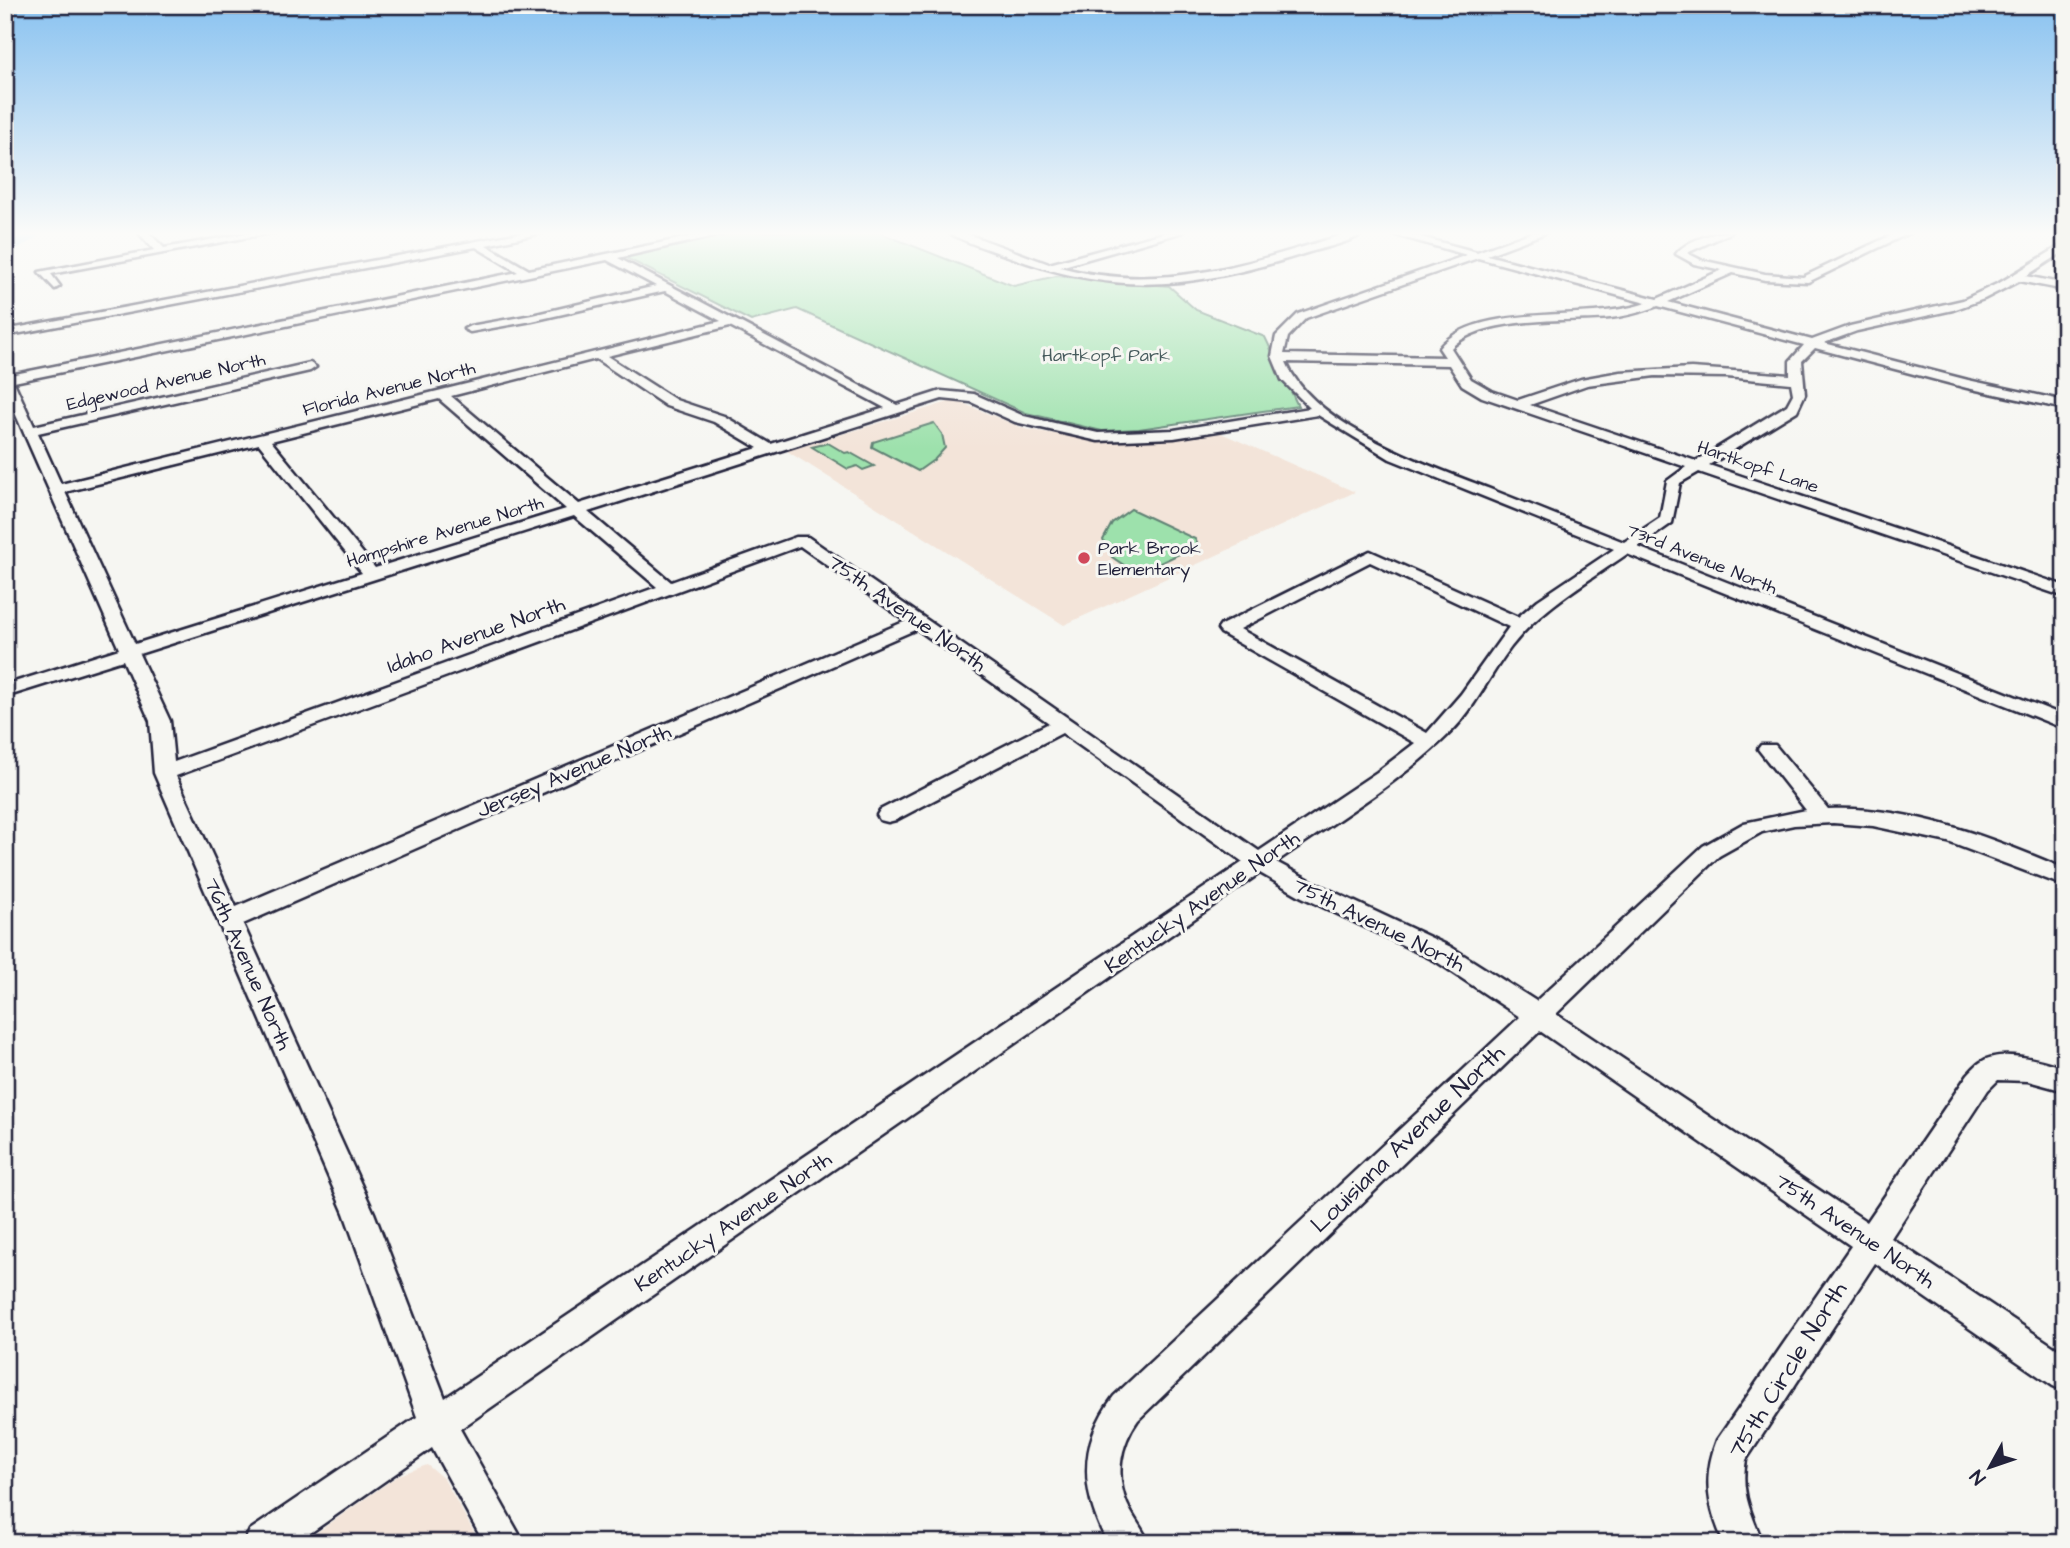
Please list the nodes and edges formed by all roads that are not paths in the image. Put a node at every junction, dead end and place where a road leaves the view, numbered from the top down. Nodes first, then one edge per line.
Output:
1 (158, 304) edge
2 (375, 304) edge
3 (586, 304) edge
4 (699, 304) edge
5 (1336, 304) edge
6 (1648, 304) edge
7 (1664, 304) edge
8 (1963, 304) edge
9 (731, 322) junction
10 (470, 329) dead end
11 (5, 333) edge
12 (1815, 344) junction
13 (597, 355) junction
14 (1280, 358) junction
15 (1451, 360) junction
16 (310, 368) dead end
17 (6, 380) edge
18 (1798, 380) junction
19 (441, 394) junction
20 (1518, 405) junction
21 (2065, 405) edge
22 (896, 409) junction
23 (1324, 415) junction
24 (29, 431) junction
25 (262, 439) junction
26 (770, 450) junction
27 (1696, 466) junction
28 (56, 490) junction
29 (577, 511) junction
30 (802, 540) joint
31 (1627, 550) junction
32 (372, 575) junction
33 (669, 589) junction
34 (2065, 592) edge
35 (919, 622) junction
36 (1520, 625) junction
37 (128, 653) junction
38 (5, 691) edge
39 (2065, 723) edge
40 (1063, 724) junction
41 (1429, 742) junction
42 (1768, 749) dead end
43 (164, 773) junction
44 (888, 816) dead end
45 (1823, 817) junction
46 (1259, 862) junction
47 (2065, 878) edge
48 (229, 920) junction
49 (1538, 1016) junction
50 (2065, 1080) edge
51 (1870, 1241) junction
52 (2065, 1374) edge
53 (437, 1423) junction
54 (263, 1543) edge
55 (505, 1543) edge
56 (1130, 1543) edge
57 (1744, 1543) edge

1 - 11 street
2 - 17 street
3 - 10 street
4 - 9 street
5 - 14 street
6 - 15 street
7 - 12 street
8 - 12 street, Kentucky Avenue North
9 - 13 street, Florida Avenue North
9 - 22 street
12 - 18 street, Kentucky Avenue North
12 - 21 street
13 - 19 street, Florida Avenue North
13 - 26 street
14 - 15 street
14 - 23 street
15 - 20 street, Hartkopf Lane
16 - 24 street, Edgewood Avenue North
17 - 24 street, 76th Avenue North
18 - 20 street
18 - 27 street, Kentucky Avenue North
19 - 25 street, Florida Avenue North
19 - 29 street
20 - 27 street, Hartkopf Lane
22 - 23 street
22 - 26 street, Hampshire Avenue North
23 - 31 street, 73rd Avenue North
24 - 28 street, 76th Avenue North
25 - 28 street, Florida Avenue North
25 - 32 street
26 - 29 street, Hampshire Avenue North
27 - 31 street, Kentucky Avenue North
27 - 34 street, Hartkopf Lane
28 - 37 street, 76th Avenue North
29 - 32 street, Hampshire Avenue North
29 - 33 street
30 - 33 street, Idaho Avenue North
30 - 35 street, 75th Avenue North
31 - 36 street, Kentucky Avenue North
31 - 39 street, 73rd Avenue North
32 - 37 street, Hampshire Avenue North
33 - 43 street, Idaho Avenue North
35 - 40 street, 75th Avenue North
35 - 48 street, Jersey Avenue North
36 - 41 street, Kentucky Avenue North
36 - 41 street
37 - 38 street, Hampshire Avenue North
37 - 43 street, 76th Avenue North
40 - 44 street
40 - 46 street, 75th Avenue North
41 - 46 street, Kentucky Avenue North
42 - 45 street
43 - 48 street, 76th Avenue North
45 - 47 street, Louisiana Avenue North
45 - 49 street, Louisiana Avenue North
46 - 49 street, 75th Avenue North
46 - 53 street, Kentucky Avenue North
48 - 53 street, 76th Avenue North
49 - 51 street, 75th Avenue North
49 - 56 street, Louisiana Avenue North
50 - 51 street, 75th Circle North
51 - 52 street, 75th Avenue North
51 - 57 street, 75th Circle North
53 - 54 street, Kentucky Avenue North
53 - 55 street, 76th Avenue North

